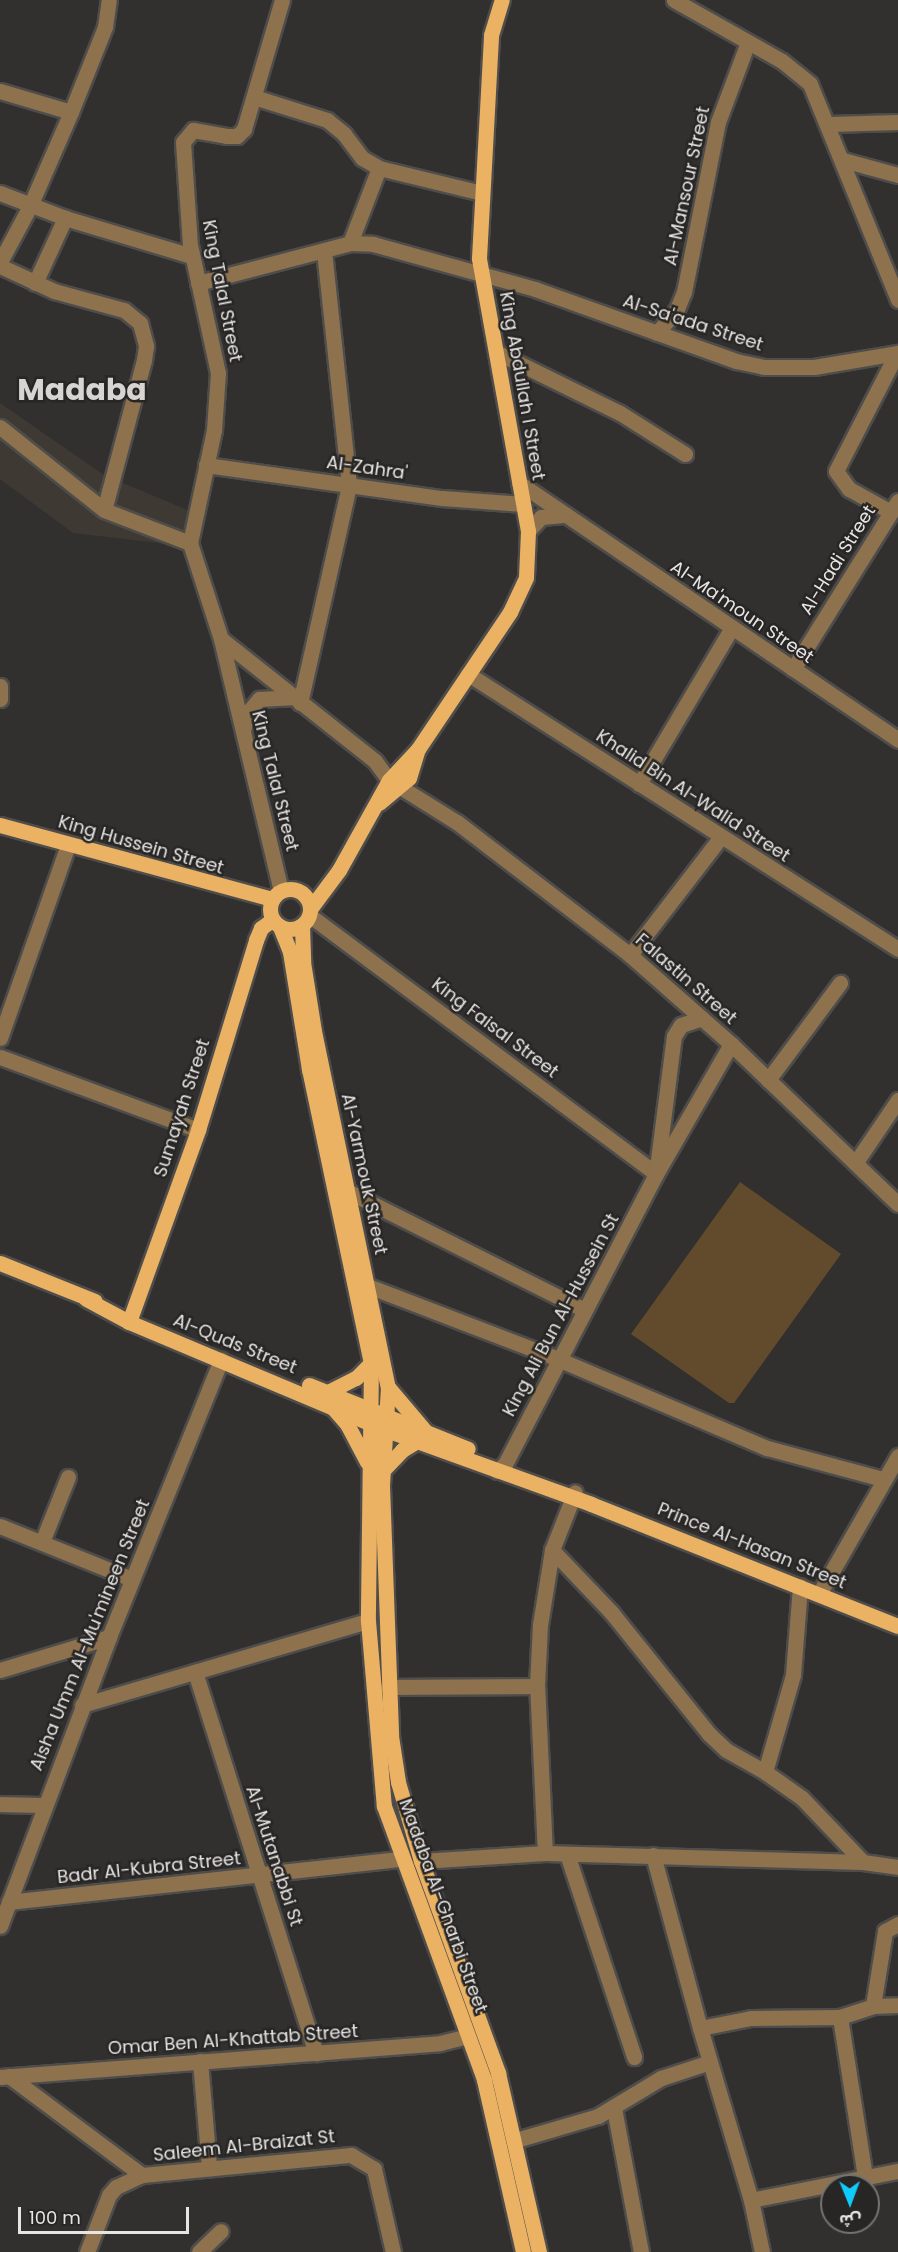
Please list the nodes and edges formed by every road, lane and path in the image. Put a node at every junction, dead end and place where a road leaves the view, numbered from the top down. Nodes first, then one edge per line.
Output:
1 (109, 0) edge
2 (282, 0) edge
3 (495, 0) edge
4 (503, 0) edge
5 (674, 0) edge
6 (695, 4) edge
7 (748, 42) junction
8 (0, 91) edge
9 (254, 97) junction
10 (71, 112) junction
11 (898, 122) edge
12 (829, 123) junction
13 (843, 160) junction
14 (379, 168) junction
15 (898, 175) edge
16 (0, 193) edge
17 (482, 193) junction
18 (30, 206) junction
19 (65, 218) junction
20 (350, 243) junction
21 (324, 250) junction
22 (192, 256) junction
23 (0, 262) edge
24 (0, 267) edge
25 (481, 273) junction
26 (35, 283) junction
27 (198, 283) junction
28 (898, 300) edge
29 (657, 333) junction
30 (496, 352) junction
31 (898, 353) edge
32 (0, 427) edge
33 (685, 454) dead end
34 (206, 465) junction
35 (519, 483) junction
36 (349, 485) junction
37 (523, 504) junction
38 (895, 507) edge
39 (104, 510) junction
40 (566, 515) junction
41 (528, 531) junction
42 (190, 543) junction
43 (732, 629) junction
44 (220, 639) junction
45 (793, 669) junction
46 (468, 674) junction
47 (0, 686) edge
48 (0, 699) edge
49 (296, 700) junction
50 (242, 730) junction
51 (898, 740) edge
52 (399, 779) junction
53 (639, 784) junction
54 (0, 825) edge
55 (721, 837) junction
56 (68, 845) junction
57 (276, 895) junction
58 (307, 917) junction
59 (276, 924) junction
60 (898, 949) edge
61 (630, 955) junction
62 (840, 983) dead end
63 (702, 1018) junction
64 (0, 1038) edge
65 (731, 1044) junction
66 (0, 1058) edge
67 (768, 1080) junction
68 (898, 1100) edge
69 (198, 1130) junction
70 (856, 1162) junction
71 (656, 1174) junction
72 (347, 1191) junction
73 (898, 1204) edge
74 (0, 1263) edge
75 (368, 1286) junction
76 (585, 1310) junction
77 (131, 1318) junction
78 (558, 1359) junction
79 (221, 1360) junction
80 (371, 1363) junction
81 (245, 1364) junction
82 (388, 1387) junction
83 (329, 1398) junction
84 (371, 1416) junction
85 (387, 1423) junction
86 (423, 1437) junction
87 (898, 1456) edge
88 (367, 1462) junction
89 (501, 1468) junction
90 (383, 1470) junction
91 (68, 1477) dead end
92 (883, 1479) junction
93 (574, 1496) junction
94 (0, 1526) edge
95 (42, 1542) junction
96 (552, 1550) junction
97 (132, 1579) junction
98 (800, 1586) junction
99 (819, 1594) junction
100 (368, 1621) junction
101 (898, 1626) edge
102 (109, 1636) junction
103 (0, 1670) edge
104 (195, 1672) junction
105 (537, 1686) junction
106 (388, 1687) junction
107 (82, 1705) junction
108 (765, 1772) junction
109 (0, 1804) edge
110 (44, 1804) junction
111 (545, 1853) junction
112 (567, 1854) junction
113 (653, 1855) junction
114 (401, 1859) junction
115 (421, 1861) junction
116 (863, 1862) junction
117 (898, 1868) edge
118 (260, 1876) junction
119 (9, 1902) junction
120 (898, 1924) edge
121 (0, 1926) edge
122 (898, 2005) edge
123 (873, 2006) junction
124 (840, 2017) junction
125 (700, 2028) junction
126 (468, 2036) junction
127 (316, 2053) junction
128 (634, 2057) dead end
129 (200, 2061) junction
130 (707, 2063) junction
131 (5, 2076) edge
132 (614, 2108) junction
133 (516, 2140) junction
134 (209, 2167) junction
135 (898, 2170) edge
136 (865, 2174) edge
137 (879, 2174) edge
138 (142, 2175) junction
139 (820, 2186) edge
140 (751, 2200) junction
141 (221, 2231) dead end
142 (87, 2252) edge
143 (200, 2252) edge
144 (393, 2252) edge
145 (523, 2252) edge
146 (539, 2252) edge
147 (641, 2252) edge
148 (762, 2252) edge

1 - 10 street
2 - 9 street, King Talal Street
3 - 4 street
4 - 17 main road, King Abdullah I Street
5 - 6 street
6 - 7 street
7 - 12 street
7 - 29 street, Al-Mansour Street
8 - 10 street
9 - 14 street
9 - 22 street, King Talal Street
10 - 18 street
11 - 12 street
12 - 13 street
13 - 15 street
13 - 28 street
14 - 17 street
14 - 20 street
16 - 18 street
17 - 25 main road, King Abdullah I Street
18 - 19 street
18 - 23 street
19 - 22 street
19 - 26 street
20 - 21 street
20 - 25 street, Al-Sa'ada Street
21 - 27 street
21 - 36 street
22 - 27 street, King Talal Street
24 - 26 street
25 - 29 street, Al-Sa'ada Street
25 - 30 main road, King Abdullah I Street
26 - 39 street
27 - 34 street, King Talal Street
29 - 31 street, Al-Sa'ada Street
30 - 33 street
30 - 35 main road, King Abdullah I Street
31 - 38 street
32 - 39 street
34 - 36 street, Al-Zahra'
34 - 42 street, King Talal Street
35 - 37 main road, King Abdullah I Street
35 - 40 street, Al-Ma'moun Street
36 - 37 street, Al-Zahra'
36 - 49 street
37 - 41 main road, King Abdullah I Street
38 - 45 street, Al-Hadi Street
39 - 42 street
40 - 41 street
40 - 43 street, Al-Ma'moun Street
41 - 46 main road, King Abdullah I Street
42 - 44 street, King Talal Street
43 - 45 street, Al-Ma'moun Street
43 - 53 street
44 - 49 street, Falastin Street
44 - 50 street, King Talal Street
45 - 51 street, Al-Ma'moun Street
46 - 52 main road, King Abdullah I Street
46 - 53 street, Khalid Bin Al-Walid Street
47 - 48 street
49 - 50 street
49 - 52 street, Falastin Street
50 - 57 street, King Talal Street
52 - 58 main road
52 - 61 street, Falastin Street
53 - 55 street, Khalid Bin Al-Walid Street
54 - 56 main road, King Hussein Street
55 - 60 street, Khalid Bin Al-Walid Street
55 - 61 street
56 - 57 main road, King Hussein Street
56 - 64 street
57 - 58 main road, King Hussein Street
57 - 59 main road
58 - 59 main road
58 - 71 street, King Faisal Street
58 - 72 main road, Al-Yarmouk Street
59 - 69 main road, Sumayah Street
59 - 80 main road, Al-Yarmouk Street
61 - 63 street, Falastin Street
62 - 67 street
63 - 65 street, Falastin Street
63 - 71 street
65 - 67 street, Falastin Street
65 - 71 street, King Ali Bun Al-Hussein St
66 - 69 street
67 - 70 street, Falastin Street
68 - 70 street
69 - 77 main road, Sumayah Street
70 - 73 street, Falastin Street
71 - 76 street, King Ali Bun Al-Hussein St
72 - 75 main road, Al-Yarmouk Street
72 - 76 street
74 - 77 main road, Al-Quds Street
75 - 78 street
75 - 82 main road, Al-Yarmouk Street
76 - 78 street, King Ali Bun Al-Hussein St
77 - 79 main road, Al-Quds Street
77 - 81 main road, Al-Quds Street
78 - 89 street, King Ali Bun Al-Hussein St
78 - 92 street
79 - 81 main road, Al-Quds Street
79 - 97 street, Aisha Umm Al-Mu'mineen Street
80 - 83 main road
80 - 84 main road, Al-Yarmouk Street
81 - 83 main road, Al-Quds Street
82 - 85 main road, Al-Yarmouk Street
82 - 86 main road
83 - 84 main road, Al-Quds Street
83 - 88 main road
84 - 85 main road, Prince Al-Hasan Street
84 - 88 main road, Madaba Al-Gharbi Street
85 - 86 main road, Prince Al-Hasan Street
85 - 90 main road, Madaba Al-Gharbi Street
86 - 89 main road, Prince Al-Hasan Street
86 - 90 main road
87 - 92 street
88 - 100 main road, Madaba Al-Gharbi Street
89 - 93 main road, Prince Al-Hasan Street
90 - 106 main road, Madaba Al-Gharbi Street
91 - 95 street
92 - 99 street
93 - 96 street
93 - 98 main road, Prince Al-Hasan Street
94 - 95 street
95 - 97 street
96 - 105 street
96 - 108 street
97 - 102 street, Aisha Umm Al-Mu'mineen Street
98 - 99 main road, Prince Al-Hasan Street
98 - 108 street
99 - 101 main road, Prince Al-Hasan Street
100 - 104 street
100 - 114 main road, Madaba Al-Gharbi Street
102 - 103 street
102 - 107 street, Aisha Umm Al-Mu'mineen Street
104 - 107 street
104 - 118 street, Al-Mutanabbi St
105 - 106 street
105 - 111 street
106 - 115 main road, Madaba Al-Gharbi Street
107 - 110 street, Aisha Umm Al-Mu'mineen Street
108 - 116 street
109 - 110 street
110 - 119 street, Aisha Umm Al-Mu'mineen Street
111 - 112 street
111 - 115 street
112 - 113 street
112 - 128 street
113 - 116 street
113 - 125 street
114 - 118 street, Badr Al-Kubra Street
114 - 126 main road, Madaba Al-Gharbi Street
115 - 133 main road, Madaba Al-Gharbi Street
116 - 117 street
118 - 119 street, Badr Al-Kubra Street
118 - 127 street, Al-Mutanabbi St
119 - 121 street, Aisha Umm Al-Mu'mineen Street
120 - 123 street
122 - 123 street
123 - 124 street
124 - 125 street
124 - 136 street
125 - 130 street
126 - 127 street, Omar Ben Al-Khattab Street
126 - 145 main road, Madaba Al-Gharbi Street
127 - 129 street, Omar Ben Al-Khattab Street
129 - 131 street, Omar Ben Al-Khattab Street
129 - 134 street
130 - 132 street
130 - 140 street
131 - 138 street
132 - 133 street
132 - 147 street
133 - 146 main road, Madaba Al-Gharbi Street
134 - 138 street, Saleem Al-Braizat St
134 - 144 street, Saleem Al-Braizat St
135 - 137 street
138 - 142 street, Saleem Al-Braizat St
139 - 140 street
140 - 148 street
141 - 143 street

